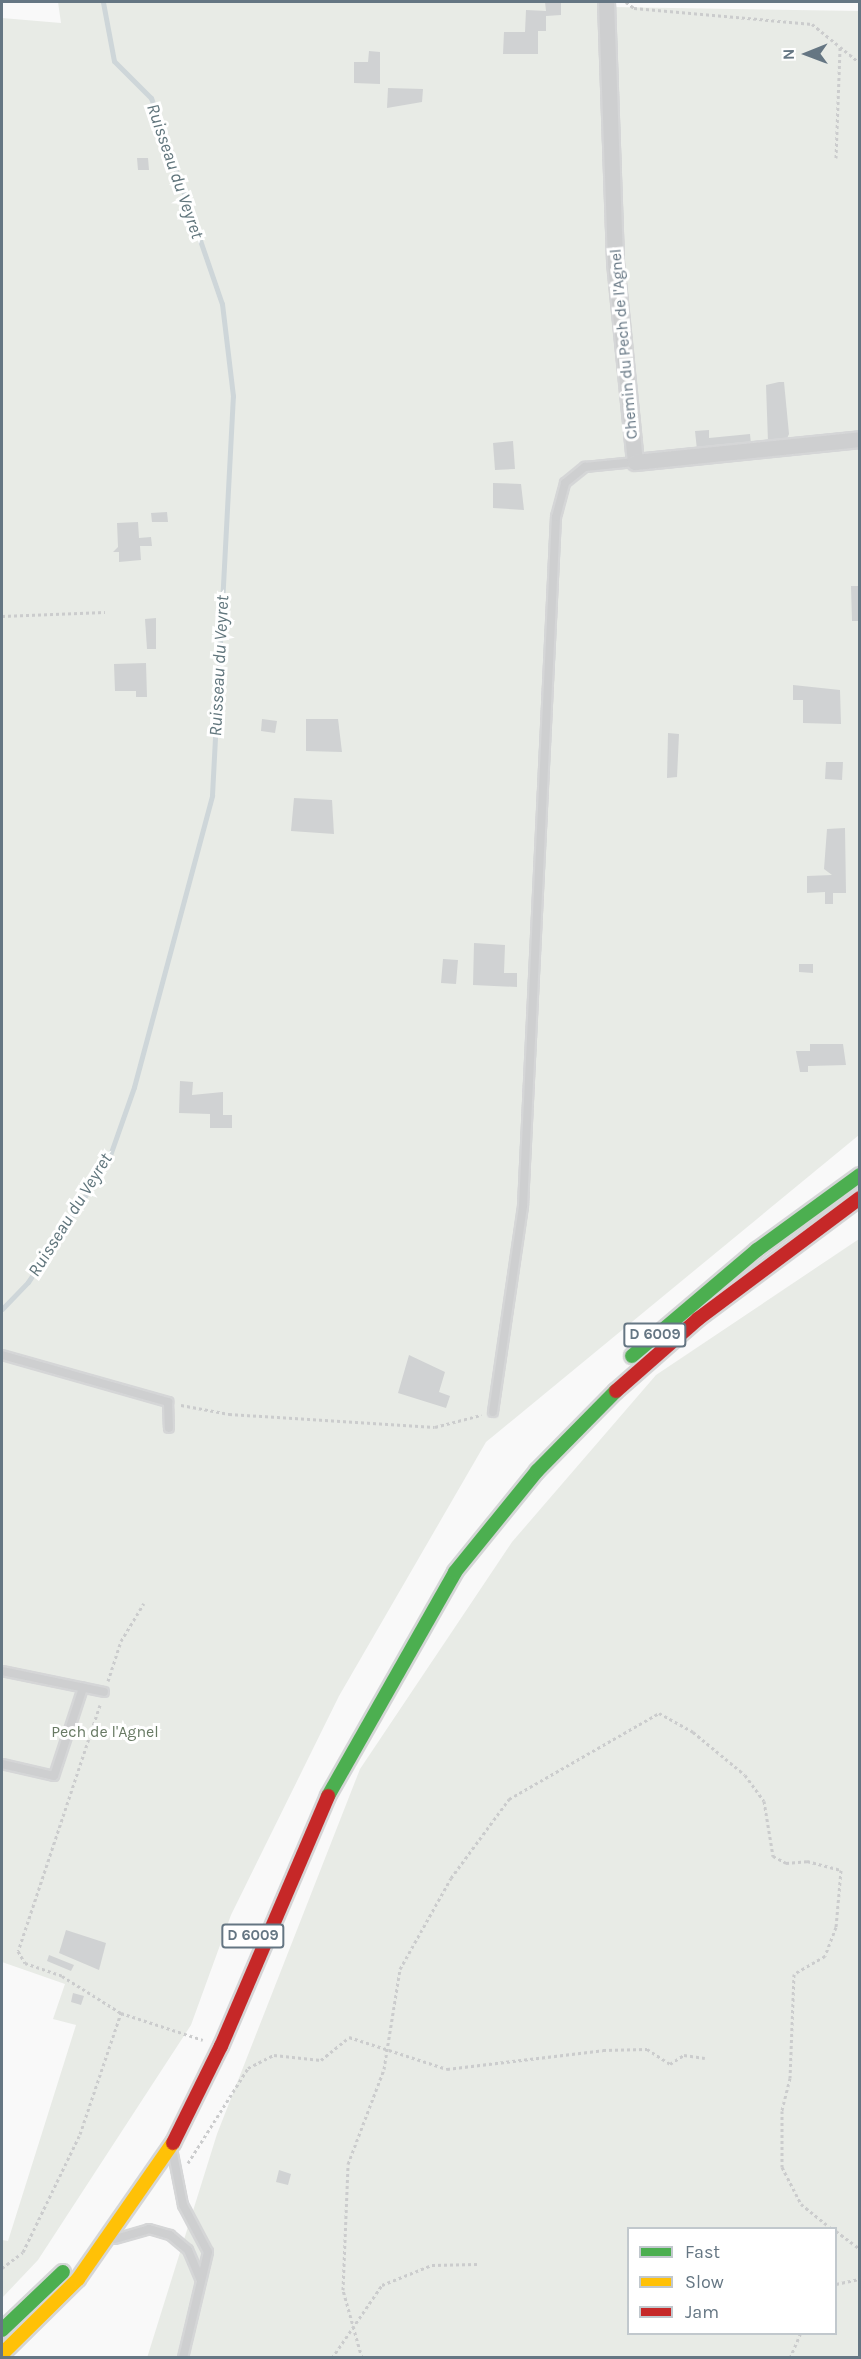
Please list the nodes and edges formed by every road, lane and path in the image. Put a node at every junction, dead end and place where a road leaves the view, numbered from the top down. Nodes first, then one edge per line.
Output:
1 (606, 2) edge
2 (626, 2) edge
3 (840, 47) junction
4 (860, 63) edge
5 (836, 158) dead end
6 (860, 439) edge
7 (635, 462) junction
8 (105, 612) dead end
9 (2, 616) edge
10 (860, 1175) edge
11 (860, 1198) edge
12 (2, 1355) edge
13 (168, 1402) junction
14 (493, 1412) joint
15 (169, 1428) dead end
16 (424, 1594) dead end
17 (144, 1603) dead end
18 (2, 1671) edge
19 (83, 1688) junction
20 (104, 1692) junction
21 (333, 1753) dead end
22 (2, 1764) edge
23 (121, 2013) junction
24 (207, 2041) junction
25 (386, 2047) junction
26 (705, 2058) dead end
27 (167, 2119) dead end
28 (157, 2138) dead end
29 (173, 2142) junction
30 (176, 2182) junction
31 (829, 2227) edge
32 (837, 2232) edge
33 (104, 2246) junction
34 (860, 2249) edge
35 (477, 2264) dead end
36 (2, 2268) edge
37 (860, 2279) edge
38 (201, 2280) junction
39 (837, 2284) edge
40 (353, 2327) junction
41 (2, 2330) edge
42 (800, 2335) edge
43 (2, 2354) edge
44 (183, 2358) edge
45 (332, 2358) edge
46 (362, 2358) edge
47 (789, 2358) edge

1 - 7 street, Chemin du Pech de l'Agnel
2 - 3 path
3 - 4 path
3 - 5 path
6 - 7 street, Chemin du Pech de l'Agnel
7 - 14 lane
8 - 9 path
10 - 16 main road, D 6009
11 - 29 main road, D 6009
12 - 13 lane
13 - 14 path
13 - 15 lane
17 - 20 path
18 - 19 lane
19 - 20 lane
19 - 22 lane
20 - 23 path
21 - 24 main road, D 6009
23 - 24 path
23 - 36 path
24 - 27 main road, D 6009
25 - 26 path
25 - 30 path
25 - 31 path
25 - 40 path
28 - 41 main road
29 - 30 lane
29 - 33 main road, D 6009
30 - 38 lane
32 - 34 path
33 - 38 lane
33 - 43 main road, D 6009
35 - 40 path
37 - 39 path
38 - 44 lane
40 - 45 path
40 - 46 path
42 - 47 path

